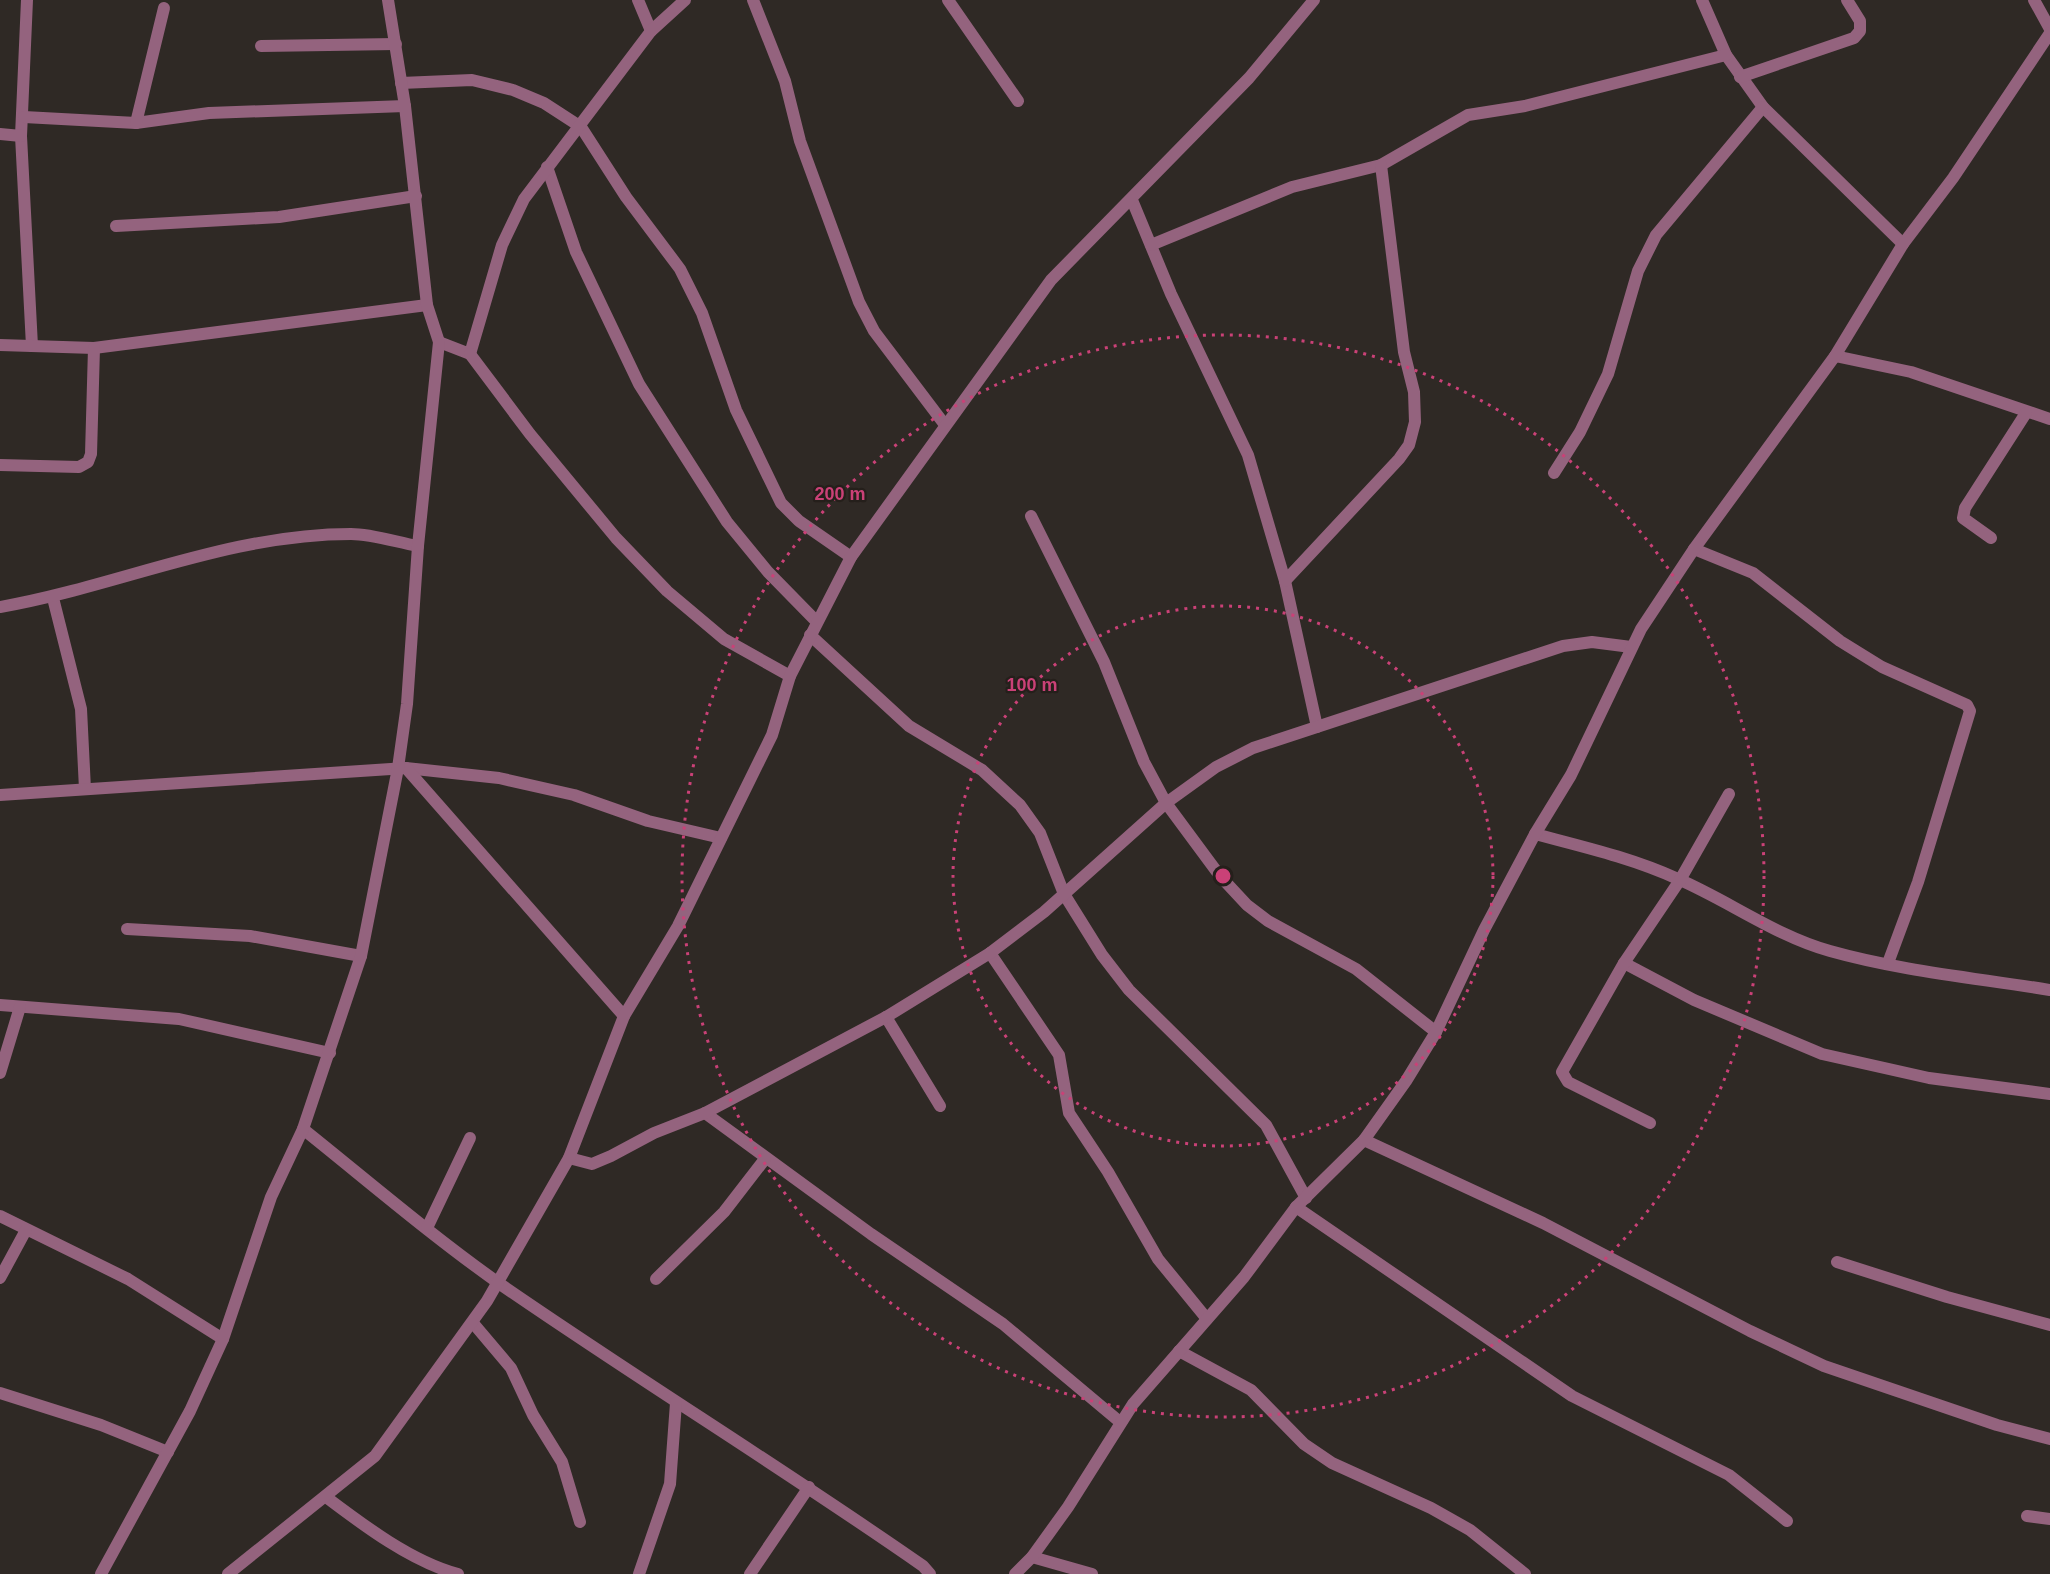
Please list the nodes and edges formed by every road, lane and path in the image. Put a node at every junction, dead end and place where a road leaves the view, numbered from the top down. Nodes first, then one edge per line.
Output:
1 (27, 0) edge
2 (388, 0) edge
3 (638, 0) edge
4 (685, 0) edge
5 (753, 0) edge
6 (948, 0) edge
7 (1314, 0) edge
8 (1702, 0) edge
9 (1847, 0) edge
10 (2034, 0) edge
11 (164, 8) dead end
12 (651, 31) junction
13 (2050, 31) edge
14 (396, 44) junction
15 (261, 45) dead end
16 (1726, 55) junction
17 (1740, 77) junction
18 (401, 83) junction
19 (1018, 101) dead end
20 (405, 106) junction
21 (1763, 107) junction
22 (24, 117) junction
23 (136, 123) junction
24 (581, 127) junction
25 (0, 134) edge
26 (21, 136) junction
27 (1381, 165) junction
28 (547, 167) junction
29 (416, 196) junction
30 (1132, 200) junction
31 (116, 226) dead end
32 (1903, 243) junction
33 (1152, 245) junction
34 (427, 305) junction
35 (439, 342) junction
36 (0, 345) edge
37 (33, 346) junction
38 (94, 348) junction
39 (470, 354) junction
40 (1835, 356) junction
41 (2026, 413) junction
42 (2050, 419) edge
43 (945, 424) junction
44 (0, 465) edge
45 (1554, 473) dead end
46 (1030, 516) dead end
47 (1991, 538) dead end
48 (418, 546) junction
49 (1694, 549) junction
50 (851, 557) junction
51 (1285, 581) junction
52 (53, 597) junction
53 (0, 607) edge
54 (816, 621) junction
55 (810, 635) junction
56 (1631, 647) junction
57 (790, 676) junction
58 (1317, 727) junction
59 (402, 768) junction
60 (85, 789) junction
61 (1730, 794) dead end
62 (0, 795) edge
63 (1166, 803) junction
64 (1535, 834) junction
65 (721, 838) junction
66 (1680, 880) junction
67 (1064, 894) junction
68 (127, 929) dead end
69 (990, 953) junction
70 (361, 956) junction
71 (1624, 963) junction
72 (1888, 963) junction
73 (2050, 990) edge
74 (0, 1005) edge
75 (20, 1007) junction
76 (624, 1016) junction
77 (886, 1017) junction
78 (1436, 1032) junction
79 (330, 1053) junction
80 (0, 1073) edge
81 (2050, 1094) edge
82 (940, 1106) dead end
83 (705, 1113) junction
84 (1650, 1123) dead end
85 (303, 1129) junction
86 (470, 1138) dead end
87 (1364, 1140) junction
88 (570, 1158) junction
89 (765, 1159) junction
90 (1306, 1198) junction
91 (1296, 1207) junction
92 (0, 1216) edge
93 (427, 1228) junction
94 (26, 1230) junction
95 (1837, 1262) dead end
96 (0, 1278) edge
97 (656, 1279) dead end
98 (498, 1282) junction
99 (1208, 1319) junction
100 (473, 1323) junction
101 (2050, 1325) edge
102 (223, 1340) junction
103 (1179, 1351) junction
104 (0, 1393) edge
105 (676, 1403) junction
106 (1120, 1422) junction
107 (2050, 1439) edge
108 (168, 1452) junction
109 (809, 1487) junction
110 (326, 1497) junction
111 (2027, 1516) dead end
112 (2050, 1519) edge
113 (1787, 1521) dead end
114 (580, 1522) dead end
115 (1032, 1557) junction
116 (101, 1574) edge
117 (228, 1574) edge
118 (458, 1574) edge
119 (639, 1574) edge
120 (750, 1574) edge
121 (930, 1574) edge
122 (1015, 1574) edge
123 (1092, 1574) edge
124 (1525, 1574) edge

1 - 22 street
2 - 14 street
3 - 12 street
4 - 12 street
5 - 43 street
6 - 19 street
7 - 30 street
8 - 16 street
9 - 17 street
10 - 13 street
11 - 23 street
12 - 24 street
13 - 32 street
14 - 15 street
14 - 18 street
16 - 17 street
16 - 27 street
17 - 21 street
18 - 20 street
18 - 24 street
20 - 23 street
20 - 29 street
21 - 32 street
21 - 45 street
22 - 23 street
22 - 26 street
24 - 28 street
24 - 50 street
25 - 26 street
26 - 37 street
27 - 33 street
27 - 51 street
28 - 39 street
28 - 54 street
29 - 31 street
29 - 34 street
30 - 33 street
30 - 43 street
32 - 40 street
33 - 51 street
34 - 35 street
34 - 38 street
35 - 39 street
35 - 48 street
36 - 37 street
37 - 38 street
38 - 44 street
39 - 57 street
40 - 41 street
40 - 49 street
41 - 42 street
41 - 47 street
43 - 50 street
46 - 63 street
48 - 52 street
48 - 59 street
49 - 56 street
49 - 72 street
50 - 54 street
51 - 58 street
52 - 53 street
52 - 60 street
54 - 55 street
55 - 57 street
55 - 67 street
56 - 58 street
56 - 64 street
57 - 65 street
58 - 63 street
59 - 60 street
59 - 65 street
59 - 70 street
59 - 76 street
60 - 62 street
61 - 66 street
63 - 67 street
63 - 78 street
64 - 66 street
64 - 78 street
65 - 76 street
66 - 71 street
66 - 72 street
67 - 69 street
67 - 90 street
68 - 70 street
69 - 77 street
69 - 99 street
70 - 79 street
71 - 81 street
71 - 84 street
72 - 73 street
74 - 75 street
75 - 79 street
75 - 80 street
76 - 88 street
77 - 82 street
77 - 83 street
78 - 87 street
79 - 85 street
83 - 88 street
83 - 89 street
85 - 93 street
85 - 102 street
86 - 93 street
87 - 90 street
87 - 107 street
88 - 98 street
89 - 97 street
89 - 106 street
90 - 91 street
91 - 99 street
91 - 113 street
92 - 94 street
93 - 98 street
94 - 96 street
94 - 102 street
95 - 101 street
98 - 100 street
98 - 105 street
99 - 103 street
100 - 110 street
100 - 114 street
102 - 108 street
103 - 106 street
103 - 124 street
104 - 108 street
105 - 109 street
105 - 119 street
106 - 115 street
108 - 116 street
109 - 120 street
109 - 121 street
110 - 117 street
110 - 118 street
111 - 112 street
115 - 122 street
115 - 123 street

